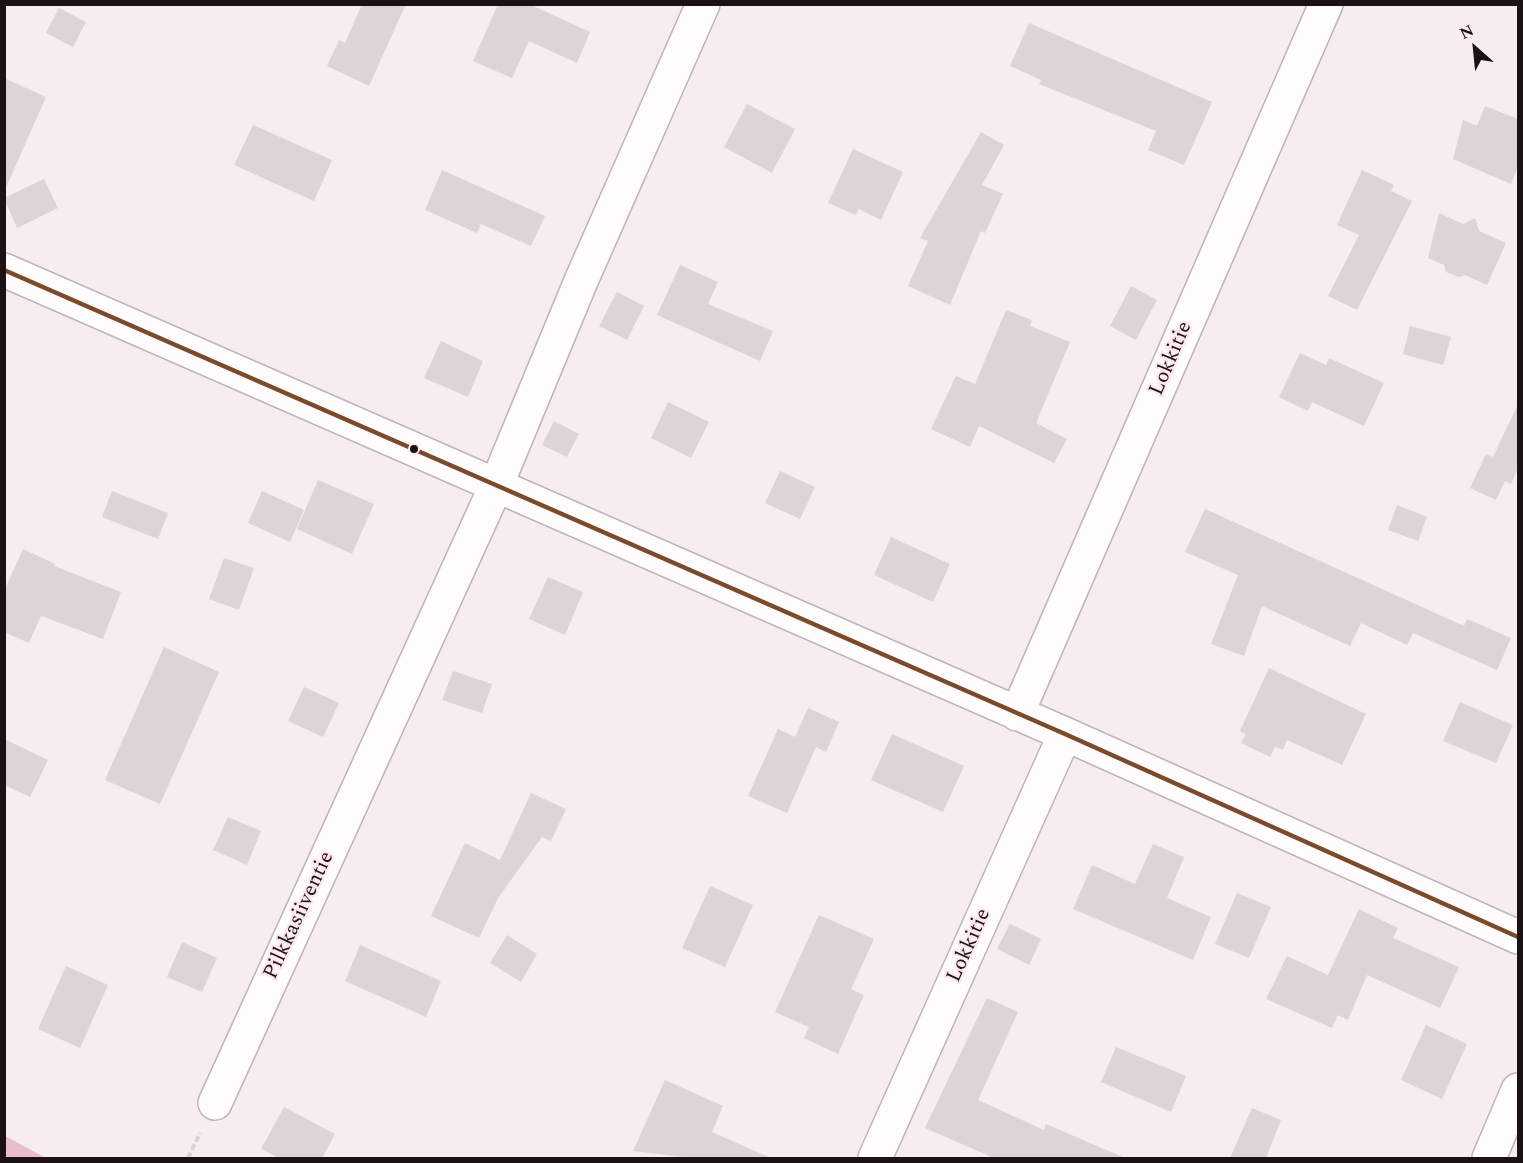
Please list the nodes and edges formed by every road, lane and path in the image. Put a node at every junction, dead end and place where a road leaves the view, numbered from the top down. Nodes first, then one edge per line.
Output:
1 (703, 4) edge
2 (1326, 4) edge
3 (4, 270) edge
4 (496, 486) junction
5 (1017, 714) junction
6 (1065, 734) junction
7 (1518, 937) edge
8 (1518, 1090) edge
9 (214, 1103) dead end
10 (875, 1158) edge
11 (1488, 1158) edge

1 - 4 street, Pilkkasiiventie
2 - 5 street, Lokkitie
3 - 4 street
4 - 5 street
4 - 9 street, Pilkkasiiventie
5 - 6 street
6 - 7 street
6 - 10 street, Lokkitie
8 - 11 street

